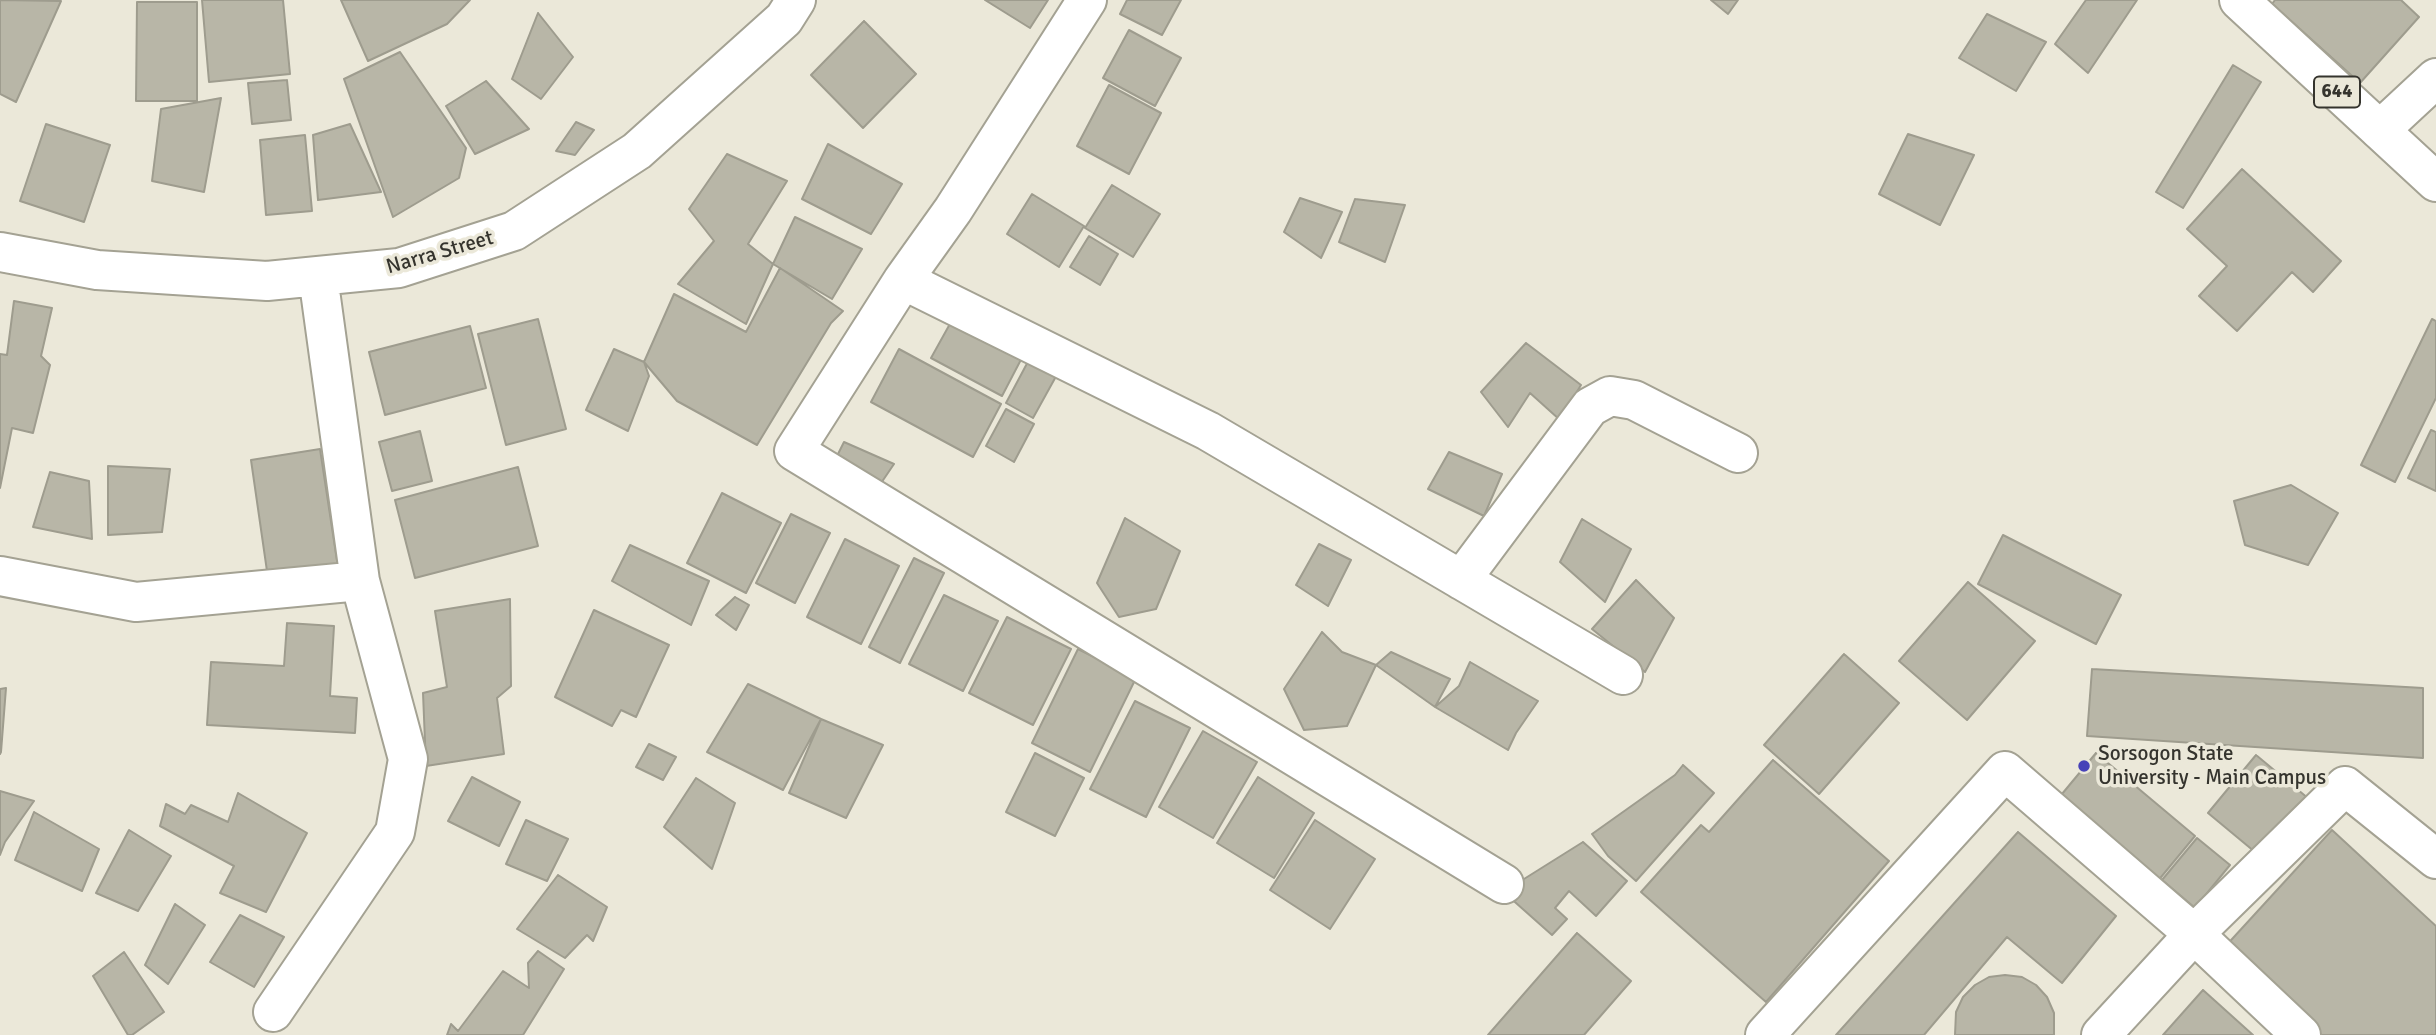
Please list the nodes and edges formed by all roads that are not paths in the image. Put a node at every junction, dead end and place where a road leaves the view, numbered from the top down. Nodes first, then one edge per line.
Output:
1 (796, 0) edge
2 (1087, 0) edge
3 (2239, 0) edge
4 (2436, 78) edge
5 (2379, 130) junction
6 (2436, 182) edge
7 (0, 252) edge
8 (318, 276) junction
9 (904, 280) junction
10 (1738, 453) dead end
11 (0, 576) edge
12 (1461, 580) junction
13 (360, 581) junction
14 (1623, 675) dead end
15 (2436, 859) edge
16 (1504, 884) dead end
17 (2194, 934) junction
18 (273, 1012) dead end
19 (1765, 1035) edge
20 (2101, 1035) edge
21 (2301, 1035) edge

1 - 8 street, Narra Street
2 - 9 street
3 - 5 street, 644
4 - 5 street
5 - 6 street, 644
7 - 8 street, Narra Street
8 - 13 street
9 - 12 street
9 - 16 street
10 - 12 street
11 - 13 street
12 - 14 street
13 - 18 street
15 - 17 street
17 - 19 street
17 - 20 street
17 - 21 street

